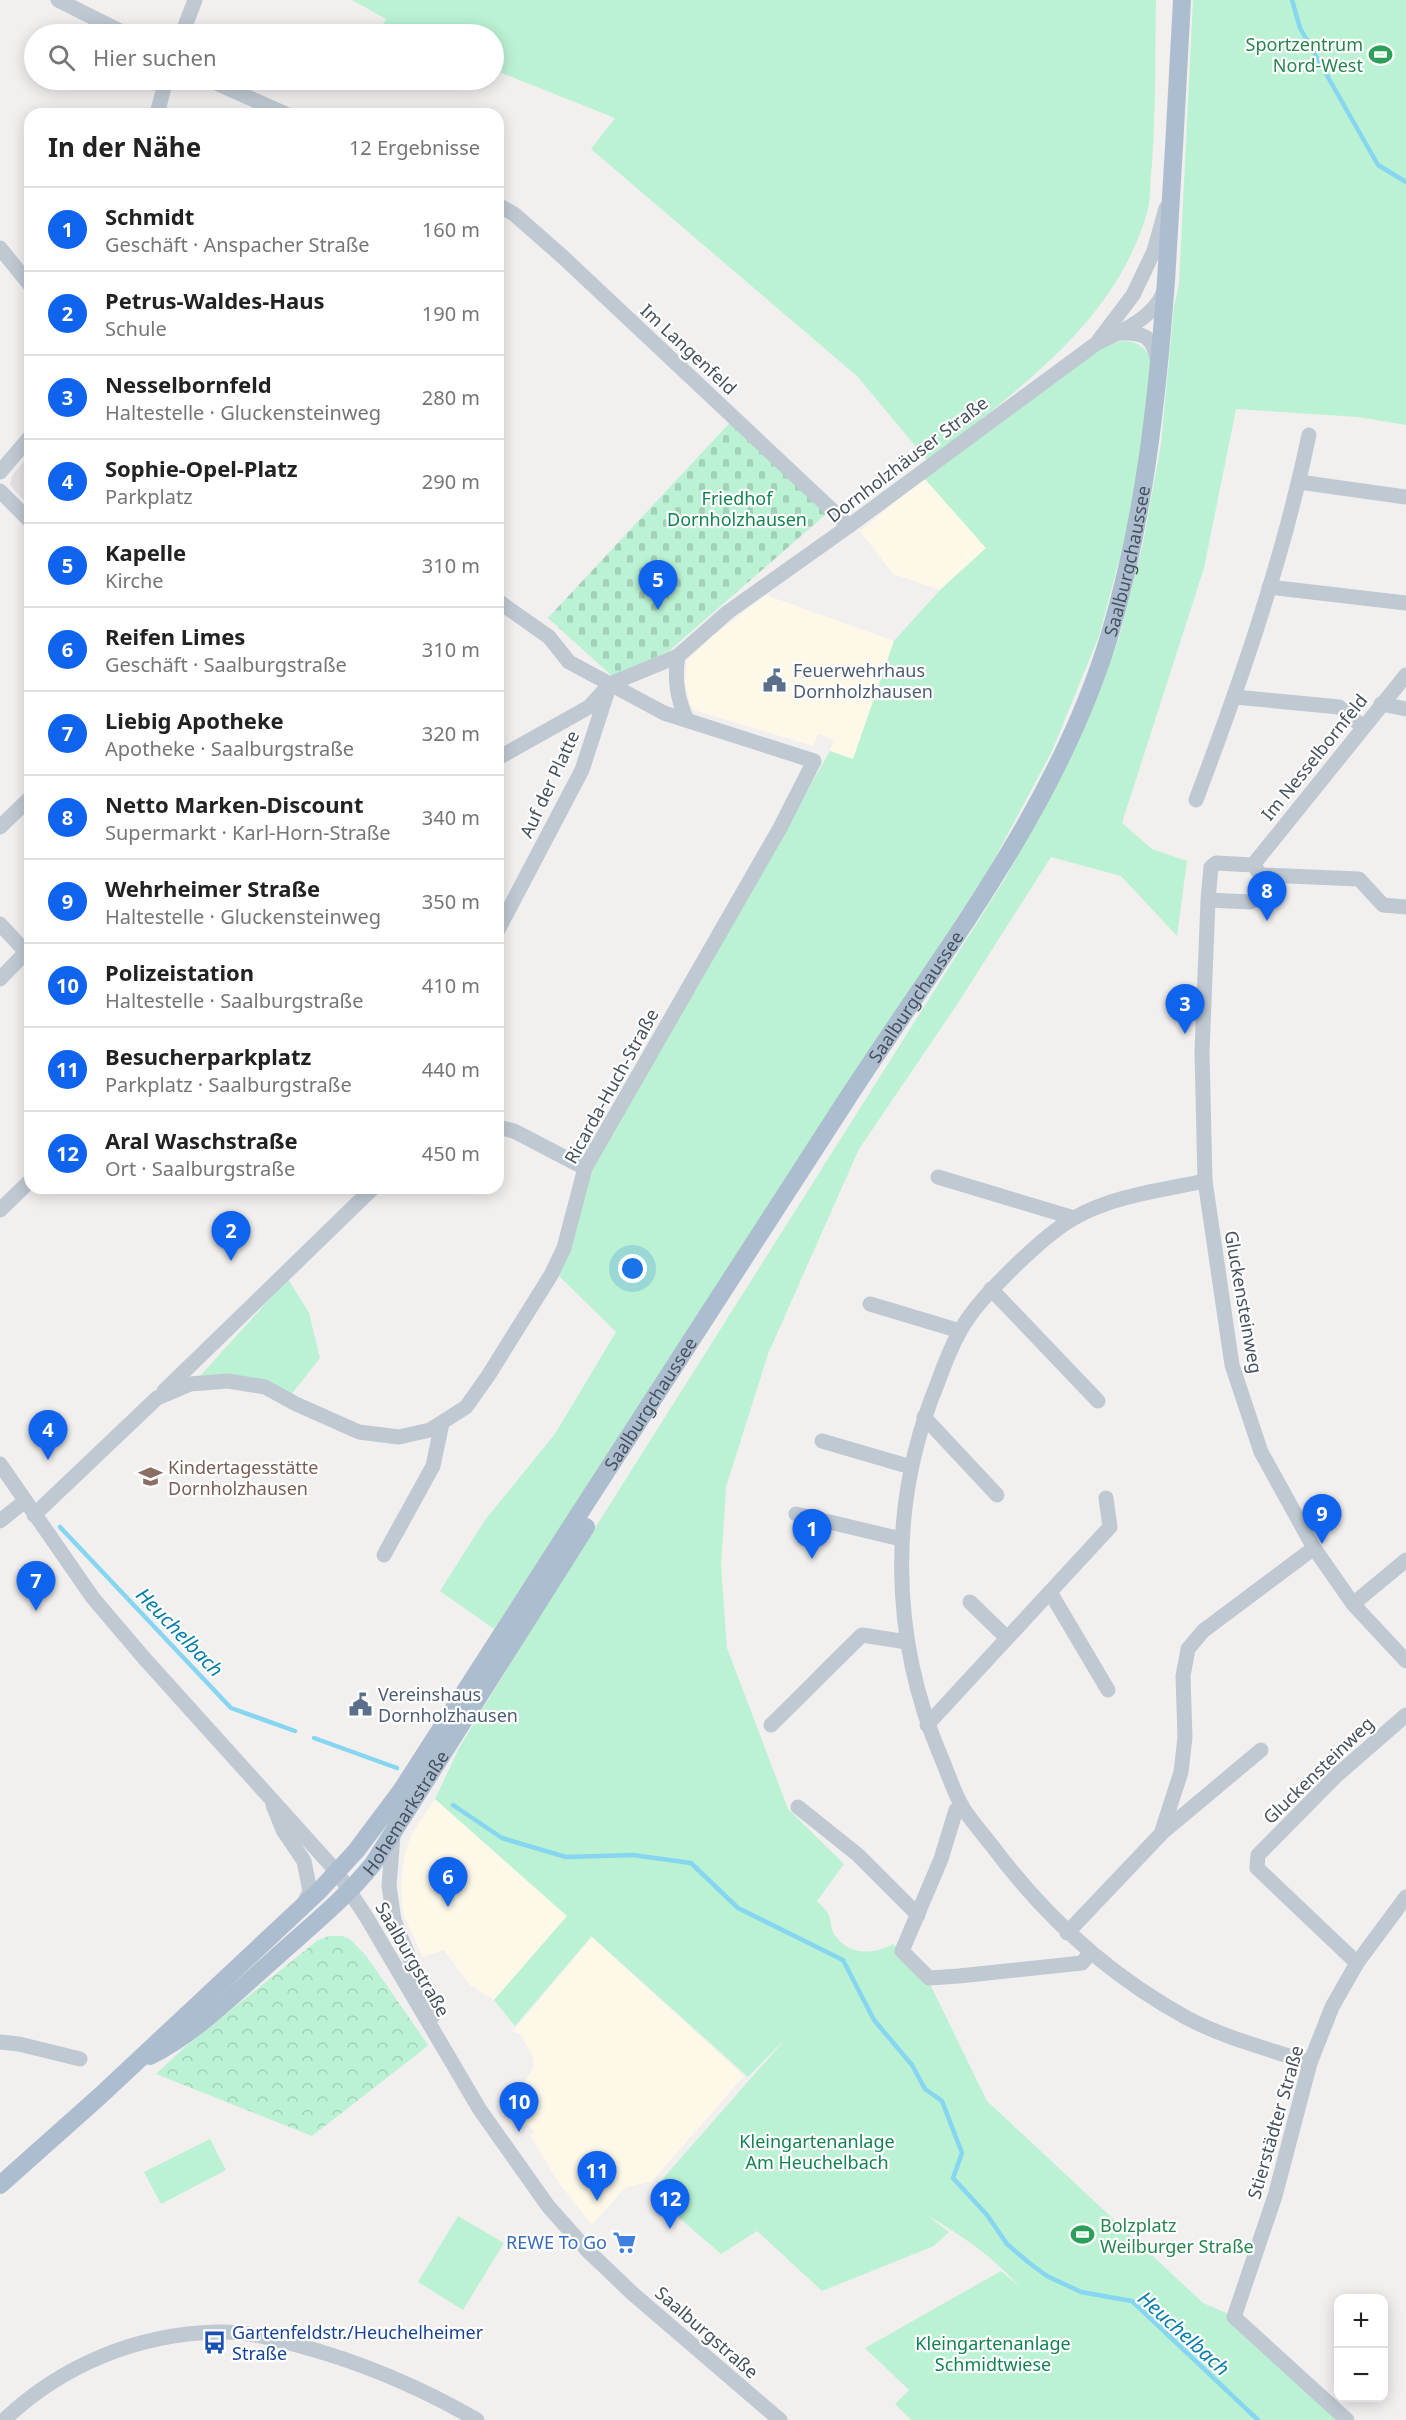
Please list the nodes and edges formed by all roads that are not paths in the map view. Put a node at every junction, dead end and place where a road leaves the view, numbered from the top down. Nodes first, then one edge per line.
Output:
1 (58, 0) edge
2 (195, 0) edge
3 (1182, 0) edge
4 (106, 24) edge
5 (186, 24) edge
6 (163, 90) edge
7 (232, 90) edge
8 (159, 108) edge
9 (272, 108) edge
10 (1173, 184) junction
11 (504, 208) edge
12 (0, 248) edge
13 (24, 278) edge
14 (1166, 283) junction
15 (1119, 333) junction
16 (1097, 342) junction
17 (1160, 370) junction
18 (1309, 435) dead end
19 (24, 444) edge
20 (0, 472) edge
21 (1299, 482) junction
22 (0, 491) edge
23 (1406, 497) edge
24 (24, 515) edge
25 (849, 526) junction
26 (1269, 587) junction
27 (1406, 603) edge
28 (504, 605) edge
29 (678, 656) junction
30 (1406, 675) edge
31 (610, 684) junction
32 (1235, 697) junction
33 (1382, 704) junction
34 (1406, 710) edge
35 (687, 720) junction
36 (1363, 727) junction
37 (504, 755) edge
38 (1196, 800) dead end
39 (24, 804) edge
40 (0, 827) edge
41 (1257, 870) junction
42 (1208, 900) junction
43 (1406, 907) edge
44 (504, 919) edge
45 (0, 924) edge
46 (24, 946) edge
47 (24, 954) edge
48 (0, 979) edge
49 (504, 1128) edge
50 (585, 1168) junction
51 (938, 1177) dead end
52 (1205, 1181) junction
53 (24, 1187) edge
54 (367, 1194) edge
55 (0, 1210) edge
56 (1074, 1218) junction
57 (991, 1289) junction
58 (870, 1304) dead end
59 (960, 1331) junction
60 (157, 1398) junction
61 (653, 1401) junction
62 (1098, 1401) dead end
63 (924, 1417) junction
64 (442, 1423) junction
65 (822, 1441) dead end
66 (0, 1464) edge
67 (911, 1467) junction
68 (997, 1495) dead end
69 (1106, 1498) dead end
70 (25, 1501) junction
71 (796, 1514) dead end
72 (34, 1515) junction
73 (0, 1521) edge
74 (901, 1539) junction
75 (1314, 1548) junction
76 (384, 1555) dead end
77 (1406, 1560) edge
78 (1050, 1592) junction
79 (970, 1602) dead end
80 (1353, 1604) junction
81 (1006, 1637) junction
82 (907, 1642) junction
83 (1406, 1661) edge
84 (1108, 1690) dead end
85 (1406, 1715) edge
86 (771, 1725) dead end
87 (927, 1725) junction
88 (1261, 1750) dead end
89 (270, 1796) junction
90 (962, 1806) junction
91 (798, 1807) dead end
92 (1161, 1834) junction
93 (393, 1835) junction
94 (337, 1872) junction
95 (350, 1892) junction
96 (1406, 1897) edge
97 (300, 1909) junction
98 (918, 1915) junction
99 (1067, 1933) junction
100 (1090, 1953) junction
101 (1357, 1963) junction
102 (0, 2042) edge
103 (80, 2059) dead end
104 (1310, 2063) junction
105 (134, 2064) junction
106 (453, 2066) junction
107 (0, 2185) edge
108 (4, 2420) edge
109 (477, 2420) edge
110 (780, 2420) edge
111 (1347, 2420) edge

1 - 4 street
2 - 5 street
3 - 10 main road, Saalburgchaussee
6 - 8 street
7 - 9 street
10 - 14 main road, Saalburgchaussee
10 - 16 street, Dornholzhäuser Straße
11 - 25 street, Im Langenfeld
12 - 13 street
14 - 15 street, Dornholzhäuser Straße
14 - 17 main road, Saalburgchaussee
15 - 16 street, Dornholzhäuser Straße
15 - 17 street
16 - 25 street, Dornholzhäuser Straße
17 - 61 main road, Saalburgchaussee
18 - 21 street
19 - 20 street
21 - 23 street
21 - 26 street
22 - 24 street
25 - 29 street, Dornholzhäuser Straße
26 - 27 street
26 - 32 street
28 - 31 street
29 - 31 street, Dornholzhäuser Straße
29 - 35 street
30 - 33 street, Im Nesselbornfeld
31 - 35 street
31 - 37 street, Dornholzhäuser Straße
31 - 44 street, Auf der Platte
32 - 36 street
32 - 38 street
33 - 34 street
33 - 36 street, Im Nesselbornfeld
35 - 50 street, Ricarda-Huch-Straße
36 - 41 street, Im Nesselbornfeld
39 - 40 street
41 - 42 street, Im Nesselbornfeld
41 - 42 street, Gluckensteinweg
41 - 43 street
42 - 52 street, Gluckensteinweg
45 - 46 street
47 - 48 street
49 - 50 street
50 - 64 street, Ricarda-Huch-Straße
51 - 56 street
52 - 56 street
52 - 75 street, Gluckensteinweg
53 - 55 street
54 - 60 street
56 - 57 street
57 - 59 street
57 - 62 street
58 - 59 street
59 - 63 street
60 - 64 street, Ricarda-Huch-Straße
60 - 72 street, Ricarda-Huch-Straße
61 - 93 main road, Hohemarkstraße
61 - 94 main road, Saalburgchaussee
63 - 67 street
63 - 68 street
64 - 76 street
65 - 67 street
66 - 70 street, Saalburgstraße
67 - 74 street
69 - 78 street
70 - 72 street, Saalburgstraße
70 - 73 street
71 - 74 street
72 - 89 street, Saalburgstraße
74 - 82 street
75 - 80 street, Gluckensteinweg
75 - 92 street
77 - 80 street
78 - 81 street
78 - 84 street
79 - 81 street
80 - 83 street, Gluckensteinweg
81 - 87 street
82 - 86 street
82 - 87 street
85 - 101 street, Gluckensteinweg
87 - 90 street
88 - 92 street
89 - 94 street, Saalburgstraße
89 - 97 street
90 - 98 street
90 - 99 street
91 - 98 street
92 - 99 street
93 - 95 main road, Hohemarkstraße
93 - 106 street
94 - 95 street, Saalburgstraße
94 - 97 main road, Hohemarkstraße
95 - 105 main road, Hohemarkstraße
95 - 106 street, Saalburgstraße
96 - 101 street, Stierstädter Straße
97 - 105 main road, Hohemarkstraße
98 - 100 street
99 - 100 street
100 - 104 street
101 - 104 street, Stierstädter Straße
102 - 103 street
104 - 111 street, Stierstädter Straße
105 - 107 main road, Hohemarkstraße
106 - 110 street, Saalburgstraße
108 - 109 street

